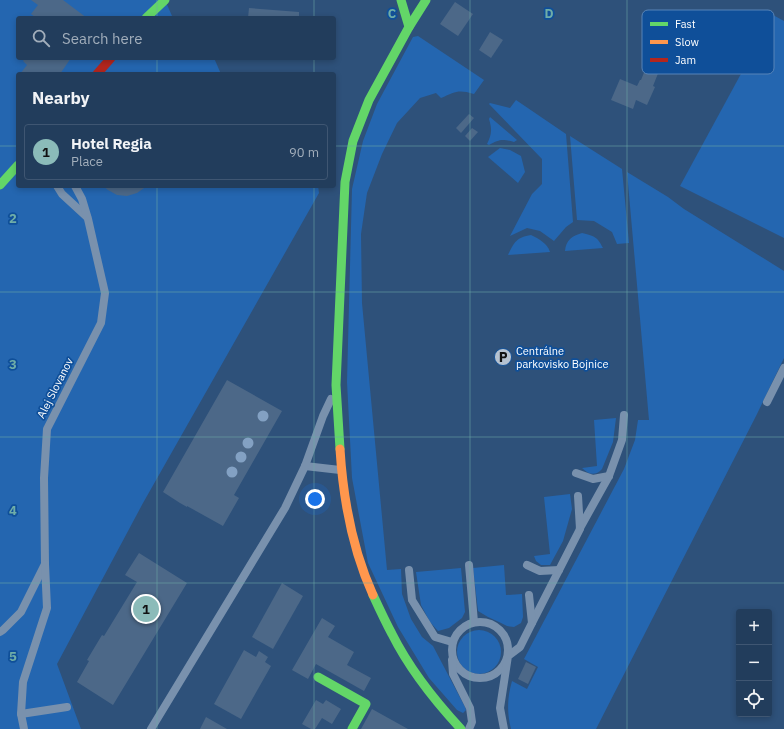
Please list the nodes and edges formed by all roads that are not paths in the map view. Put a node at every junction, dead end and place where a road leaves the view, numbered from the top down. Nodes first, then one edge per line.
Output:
1 (165, 0) edge
2 (401, 0) edge
3 (426, 0) edge
4 (148, 16) edge
5 (409, 27) junction
6 (109, 60) edge
7 (99, 72) edge
8 (16, 167) edge
9 (0, 185) edge
10 (58, 188) edge
11 (76, 188) edge
12 (88, 219) junction
13 (784, 368) edge
14 (336, 385) junction
15 (767, 402) dead end
16 (624, 415) dead end
17 (305, 466) junction
18 (341, 470) junction
19 (576, 473) dead end
20 (609, 476) junction
21 (578, 496) dead end
22 (580, 529) junction
23 (45, 564) junction
24 (469, 565) dead end
25 (527, 565) dead end
26 (409, 570) dead end
27 (559, 570) junction
28 (529, 594) dead end
29 (474, 622) junction
30 (532, 623) junction
31 (0, 632) edge
32 (452, 642) junction
33 (508, 656) junction
34 (452, 660) junction
35 (318, 678) dead end
36 (67, 707) dead end
37 (21, 714) junction
38 (24, 729) edge
39 (151, 729) edge
40 (352, 729) edge
41 (462, 729) edge
42 (469, 729) edge
43 (504, 729) edge

1 - 4 street
2 - 5 street
3 - 5 street
5 - 14 street
6 - 7 street
8 - 9 street
10 - 12 lane
11 - 12 lane, Alej Slovanov
12 - 23 lane, Alej Slovanov
13 - 15 lane
14 - 17 lane
14 - 18 street
16 - 20 lane
17 - 18 lane
17 - 39 lane
18 - 41 street
19 - 20 lane
20 - 22 lane
21 - 22 lane
22 - 27 lane
23 - 31 lane, Alej Slovanov
23 - 37 lane
24 - 29 lane
25 - 27 lane
26 - 32 lane
27 - 30 lane
28 - 30 lane
29 - 32 lane
29 - 33 lane
30 - 33 lane
32 - 34 lane
33 - 34 lane
33 - 43 lane
34 - 42 lane
35 - 40 street
36 - 37 lane
37 - 38 lane

